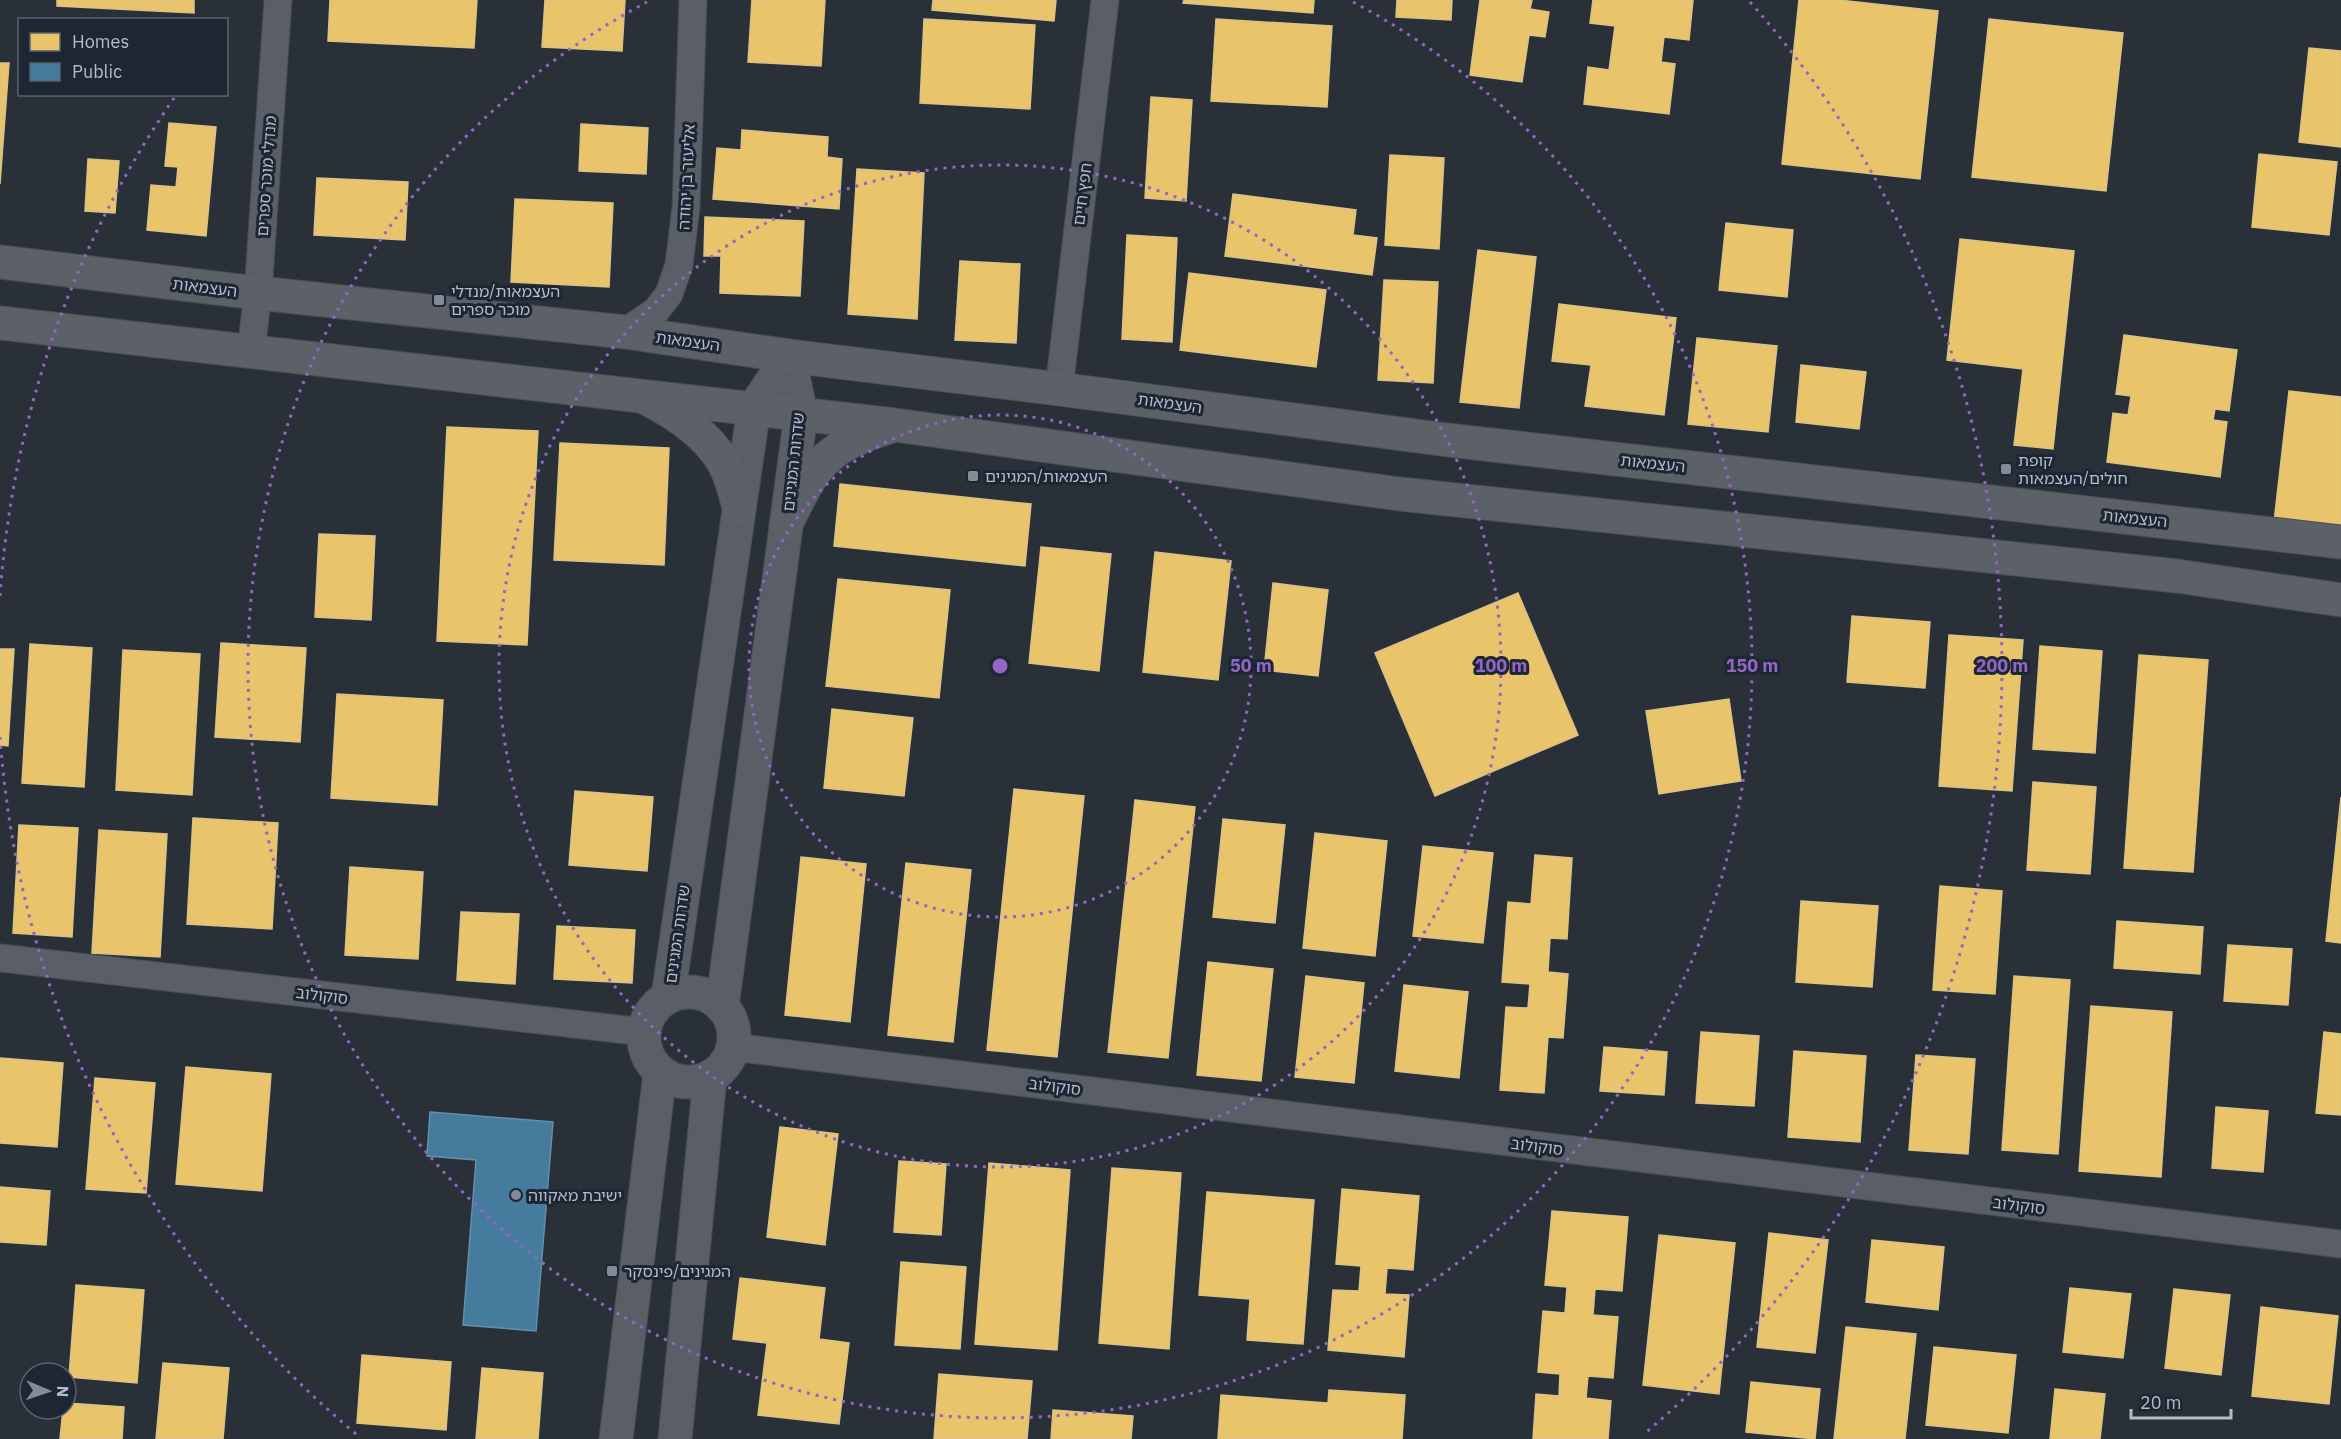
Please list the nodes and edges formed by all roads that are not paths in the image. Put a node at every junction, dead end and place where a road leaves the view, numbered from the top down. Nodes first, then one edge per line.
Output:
1 (278, 0) edge
2 (693, 0) edge
3 (1105, 0) edge
4 (0, 262) edge
5 (258, 293) junction
6 (0, 323) edge
7 (625, 332) junction
8 (251, 351) junction
9 (789, 356) junction
10 (1059, 388) junction
11 (641, 396) junction
12 (754, 408) junction
13 (801, 414) junction
14 (895, 425) junction
15 (739, 508) junction
16 (786, 524) junction
17 (2341, 542) edge
18 (2337, 600) edge
19 (0, 958) edge
20 (668, 997) junction
21 (722, 1007) junction
22 (644, 1032) junction
23 (733, 1047) junction
24 (660, 1072) junction
25 (710, 1077) junction
26 (2341, 1244) edge
27 (616, 1439) edge
28 (675, 1439) edge

1 - 5 street, מנדלי מוכר ספרים
2 - 7 street, אליעזר בן יהודה
3 - 10 street, חפץ חיים
4 - 5 main road, העצמאות
5 - 7 main road, העצמאות
5 - 8 street, מנדלי מוכר ספרים
6 - 8 main road
7 - 9 main road, העצמאות
8 - 11 main road
9 - 10 main road, העצמאות
9 - 12 street, שדרות המגינים
9 - 13 street, שדרות המגינים
10 - 17 main road, העצמאות
11 - 12 main road
11 - 15 main road
12 - 13 main road
12 - 15 street, שדרות המגינים
13 - 14 main road
13 - 16 street, שדרות המגינים
14 - 16 main road
14 - 18 main road
15 - 20 street, שדרות המגינים
16 - 21 street, שדרות המגינים
19 - 22 street, סוקולוב
20 - 21 street
20 - 22 street
21 - 23 street
22 - 24 street
23 - 25 street
23 - 26 street, סוקולוב
24 - 25 street
24 - 27 street
25 - 28 street

